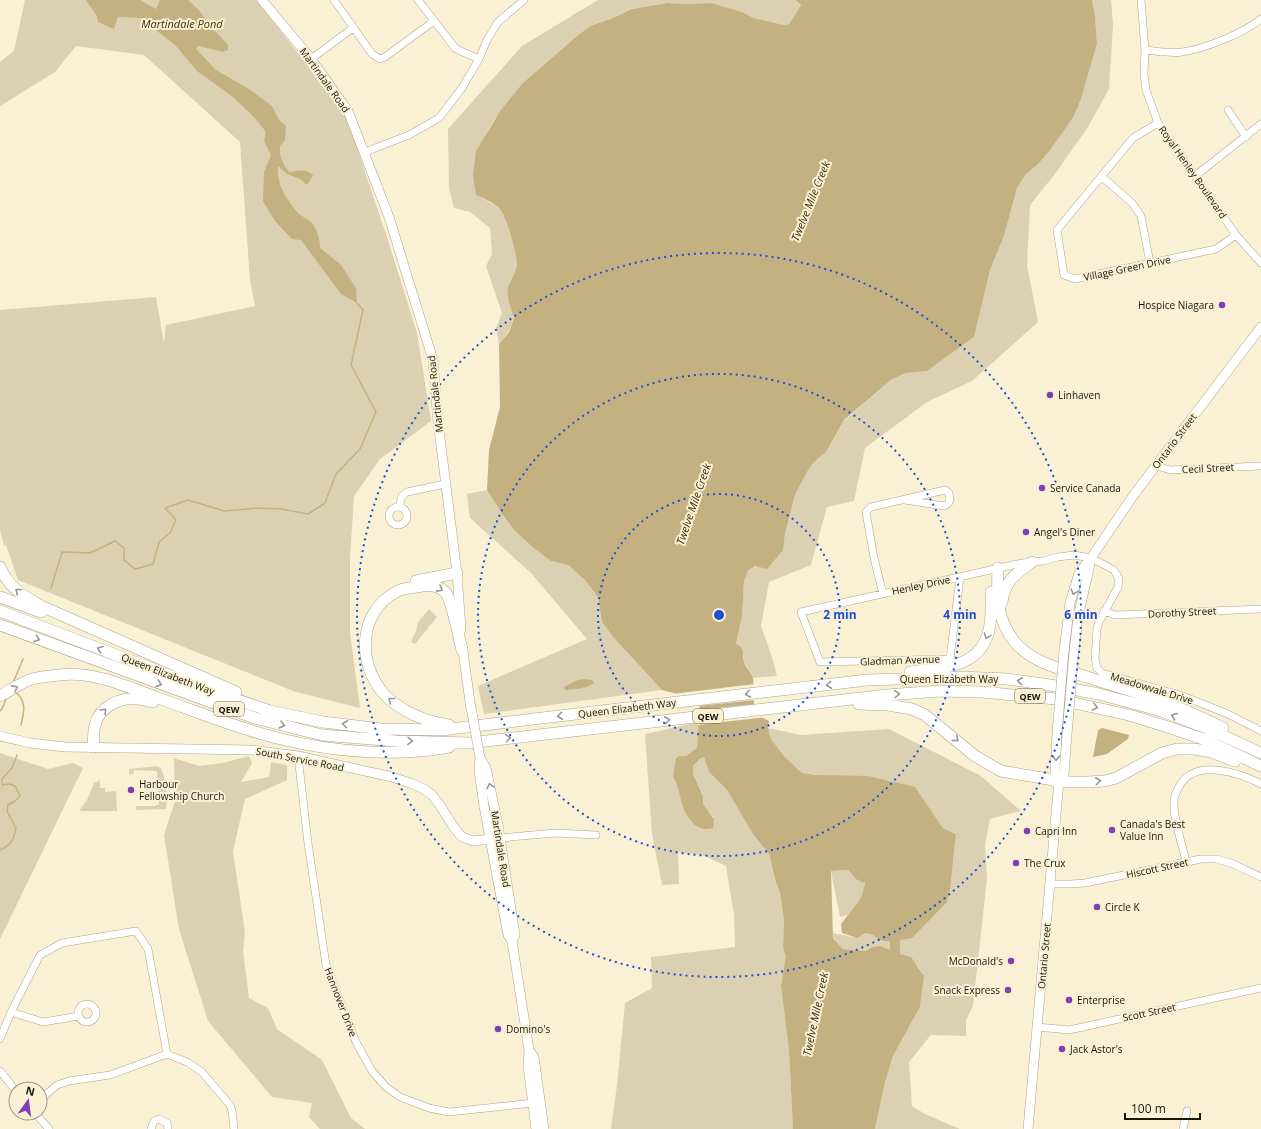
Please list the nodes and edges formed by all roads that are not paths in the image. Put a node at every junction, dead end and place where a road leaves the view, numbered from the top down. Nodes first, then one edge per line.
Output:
1 (334, 0) edge
2 (418, 0) edge
3 (524, 0) edge
4 (1141, 0) edge
5 (265, 3) edge
6 (1261, 19) edge
7 (434, 21) junction
8 (353, 28) junction
9 (1145, 50) junction
10 (311, 59) junction
11 (479, 59) junction
12 (1228, 110) dead end
13 (1158, 123) junction
14 (1261, 124) edge
15 (1246, 137) junction
16 (365, 152) junction
17 (1101, 176) junction
18 (1195, 176) junction
19 (1236, 235) junction
20 (1150, 263) junction
21 (1261, 263) edge
22 (1261, 327) edge
23 (1157, 466) junction
24 (1261, 466) edge
25 (445, 484) junction
26 (905, 500) junction
27 (399, 507) dead end
28 (1091, 558) junction
29 (1032, 562) junction
30 (0, 567) edge
31 (995, 569) junction
32 (457, 573) junction
33 (960, 577) junction
34 (402, 589) junction
35 (883, 594) junction
36 (0, 597) edge
37 (1261, 608) edge
38 (0, 611) edge
39 (1104, 611) junction
40 (1004, 623) junction
41 (0, 625) edge
42 (102, 633) junction
43 (462, 650) junction
44 (818, 659) joint
45 (867, 680) junction
46 (0, 696) edge
47 (788, 707) junction
48 (221, 720) junction
49 (323, 722) junction
50 (480, 727) junction
51 (1261, 731) edge
52 (0, 736) edge
53 (469, 743) junction
54 (93, 747) junction
55 (1261, 748) edge
56 (1261, 753) edge
57 (298, 756) junction
58 (1261, 766) edge
59 (1261, 772) edge
60 (1059, 782) junction
61 (1261, 784) edge
62 (596, 835) dead end
63 (496, 839) junction
64 (1186, 861) junction
65 (1261, 877) edge
66 (1050, 884) junction
67 (1261, 988) edge
68 (12, 1012) junction
69 (79, 1016) dead end
70 (1037, 1027) junction
71 (0, 1039) edge
72 (529, 1050) junction
73 (167, 1054) junction
74 (0, 1071) edge
75 (8, 1081) edge
76 (48, 1093) edge
77 (532, 1103) junction
78 (1187, 1111) dead end
79 (42, 1121) edge
80 (48, 1129) edge
81 (151, 1129) edge
82 (168, 1129) edge
83 (234, 1129) edge
84 (536, 1129) edge
85 (544, 1129) edge
86 (1028, 1129) edge
87 (1183, 1129) edge

1 - 8 street
2 - 7 street
3 - 11 street
4 - 9 street, Royal Henley Boulevard
5 - 10 main road, Martindale Road
6 - 9 street
7 - 8 street
7 - 11 street
8 - 10 street
9 - 13 street, Royal Henley Boulevard
10 - 16 main road, Martindale Road
11 - 16 street
12 - 15 street
13 - 17 street, Village Green Drive
13 - 18 street, Royal Henley Boulevard
14 - 15 street
15 - 18 street
16 - 25 main road, Martindale Road
17 - 20 street
17 - 20 street, Village Green Drive
18 - 19 street, Royal Henley Boulevard
19 - 20 street, Village Green Drive
19 - 21 street, Royal Henley Boulevard
22 - 23 main road, Ontario Street
23 - 24 street, Cecil Street
23 - 28 main road, Ontario Street
25 - 27 street
25 - 32 main road, Martindale Road
26 - 26 street
26 - 35 street
28 - 29 street, Henley Drive
28 - 39 street, Meadowvale Drive
28 - 60 main road, Ontario Street, bridge
28 -> 60 main road, Ontario Street, bridge
29 - 31 street, Henley Drive
29 - 40 highway
42 -> 30 highway
31 - 33 street, Henley Drive
31 - 40 highway
31 -> 45 highway
32 - 34 highway
32 - 43 main road, Martindale Road
33 - 35 street, Henley Drive
33 - 44 street, Gladman Avenue
34 -> 43 highway
50 -> 34 highway
35 - 44 street, Henley Drive
36 - 42 highway
37 - 39 street, Dorothy Street
49 -> 38 highway, Queen Elizabeth Way / QEW
39 - 51 street, Meadowvale Drive
40 - 55 highway
41 -> 53 highway, Queen Elizabeth Way / QEW
42 - 49 highway
43 - 63 main road, Martindale Road, bridge
45 -> 50 highway, Queen Elizabeth Way / QEW
56 -> 45 highway, Queen Elizabeth Way / QEW
46 -> 48 highway
53 -> 47 highway, Queen Elizabeth Way / QEW
47 -> 58 highway, Queen Elizabeth Way / QEW
47 -> 60 highway
48 - 53 highway
54 -> 48 highway
50 -> 49 highway, Queen Elizabeth Way / QEW
52 - 54 main road, South Service Road
54 - 57 main road, South Service Road
57 - 63 main road, South Service Road
57 - 77 street, Hannover Drive
60 -> 59 highway
60 - 66 main road, Ontario Street
61 - 64 street
62 - 63 street
63 - 72 main road, Martindale Road
64 - 65 street, Hiscott Street
64 - 66 street, Hiscott Street
66 - 70 main road, Ontario Street
67 - 70 street, Scott Street
68 - 69 street
68 - 71 street
68 - 73 street
70 - 86 main road, Ontario Street
72 - 77 main road, Martindale Road
72 - 85 main road, Martindale Road
73 - 76 street
73 - 83 street
74 - 75 street
77 - 84 main road, Martindale Road
78 - 87 street
79 - 80 street
81 - 82 street

